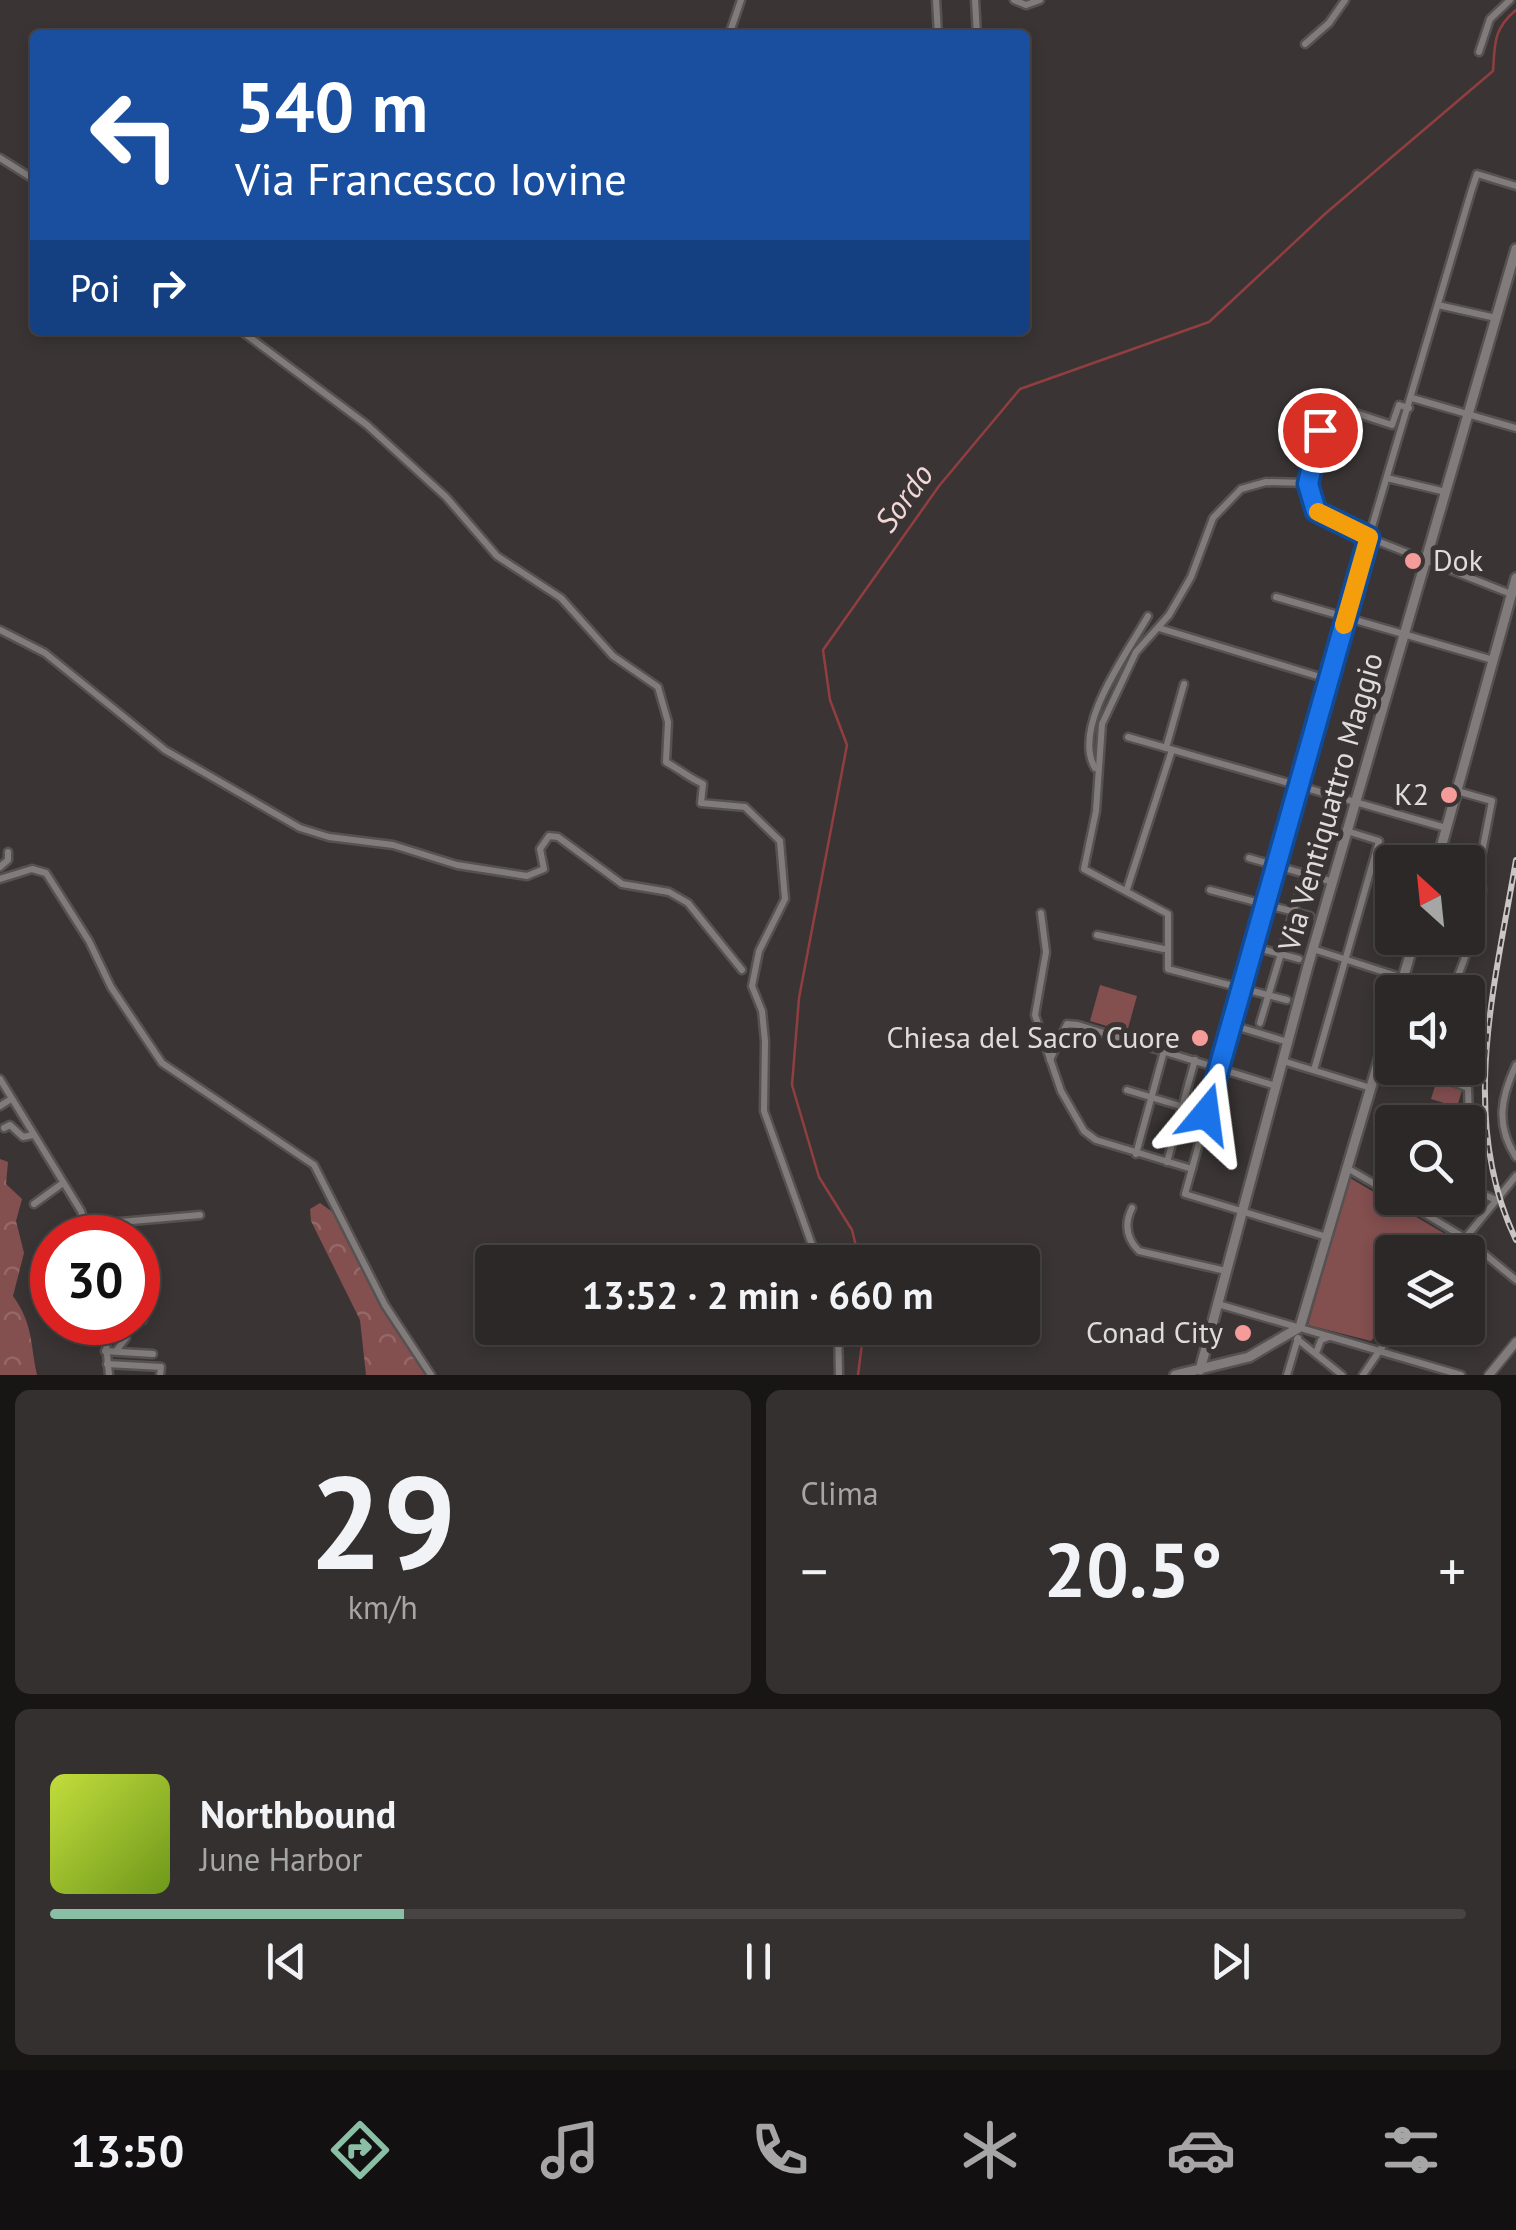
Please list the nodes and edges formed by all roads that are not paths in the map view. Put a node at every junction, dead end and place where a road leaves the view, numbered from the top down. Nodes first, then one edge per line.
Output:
1 (741, 0) edge
2 (936, 0) edge
3 (976, 0) edge
4 (1014, 0) edge
5 (1040, 0) edge
6 (1345, 0) edge
7 (1510, 0) edge
8 (731, 30) edge
9 (938, 30) edge
10 (977, 30) edge
11 (1305, 44) dead end
12 (1479, 52) dead end
13 (0, 158) edge
14 (30, 177) edge
15 (1516, 186) edge
16 (1516, 249) edge
17 (1438, 305) junction
18 (1496, 318) junction
19 (247, 335) edge
20 (1412, 398) junction
21 (1408, 408) junction
22 (1469, 415) junction
23 (1516, 428) edge
24 (1387, 478) junction
25 (1308, 484) junction
26 (1446, 492) junction
27 (1369, 537) junction
28 (1428, 560) junction
29 (1516, 578) edge
30 (1512, 594) junction
31 (1276, 597) dead end
32 (1148, 616) dead end
33 (1346, 616) junction
34 (1158, 628) junction
35 (0, 630) edge
36 (1406, 634) junction
37 (1494, 660) junction
38 (1328, 679) junction
39 (1184, 684) dead end
40 (1128, 737) dead end
41 (1169, 749) junction
42 (1096, 769) junction
43 (1298, 785) junction
44 (1457, 791) junction
45 (1359, 802) junction
46 (1447, 828) junction
47 (1350, 832) junction
48 (1442, 845) edge
49 (1484, 845) edge
50 (8, 852) dead end
51 (1248, 858) dead end
52 (1276, 866) junction
53 (0, 867) edge
54 (1305, 874) junction
55 (0, 879) edge
56 (1334, 882) junction
57 (1126, 888) junction
58 (1210, 890) dead end
59 (1266, 906) junction
60 (1293, 912) junction
61 (1041, 913) dead end
62 (1310, 916) dead end
63 (1097, 935) dead end
64 (1254, 948) junction
65 (1164, 949) junction
66 (1313, 949) junction
67 (1280, 954) junction
68 (1298, 959) dead end
69 (1345, 959) junction
70 (742, 970) dead end
71 (1394, 975) edge
72 (1242, 989) junction
73 (1268, 996) junction
74 (1286, 1000) dead end
75 (1260, 1023) dead end
76 (1232, 1026) junction
77 (1288, 1042) junction
78 (1164, 1051) junction
79 (1050, 1060) junction
80 (1195, 1060) junction
81 (1283, 1060) junction
82 (1516, 1066) edge
83 (1220, 1068) junction
84 (1314, 1070) junction
85 (1375, 1078) edge
86 (0, 1079) edge
87 (1459, 1085) edge
88 (1276, 1086) junction
89 (1372, 1088) junction
90 (1127, 1090) dead end
91 (1151, 1098) junction
92 (11, 1099) junction
93 (0, 1106) edge
94 (1182, 1107) junction
95 (1206, 1114) junction
96 (4, 1128) dead end
97 (34, 1135) junction
98 (1136, 1154) junction
99 (1516, 1156) edge
100 (1167, 1162) junction
101 (1348, 1168) junction
102 (1192, 1169) junction
103 (1516, 1176) edge
104 (64, 1182) junction
105 (1375, 1184) edge
106 (1496, 1200) junction
107 (34, 1204) dead end
108 (1132, 1208) dead end
109 (1243, 1210) junction
110 (81, 1215) edge
111 (200, 1215) dead end
112 (1428, 1215) edge
113 (160, 1219) edge
114 (1460, 1235) edge
115 (1467, 1235) edge
116 (1327, 1236) junction
117 (812, 1245) edge
118 (1485, 1254) edge
119 (1226, 1271) junction
120 (1516, 1280) edge
121 (1217, 1304) junction
122 (1300, 1327) junction
123 (1326, 1336) junction
124 (1298, 1339) junction
125 (1516, 1342) edge
126 (105, 1345) edge
127 (121, 1345) edge
128 (839, 1345) edge
129 (1382, 1345) edge
130 (1378, 1350) junction
131 (105, 1351) junction
132 (116, 1351) junction
133 (1316, 1353) junction
134 (154, 1354) dead end
135 (107, 1364) junction
136 (1200, 1373) edge
137 (110, 1375) edge
138 (160, 1375) edge
139 (431, 1375) edge
140 (840, 1375) edge
141 (1175, 1375) edge
142 (1287, 1375) edge
143 (1342, 1375) edge
144 (1363, 1375) edge
145 (1461, 1375) edge
146 (1489, 1375) edge

1 - 8 street
2 - 9 street
3 - 10 street
4 - 5 street
6 - 11 street
7 - 12 street
13 - 14 street
15 - 17 street
16 - 18 main road, Via Ventiquattro Maggio
17 - 18 street
17 - 20 street
18 - 22 main road, Via Ventiquattro Maggio
19 - 117 street
20 - 21 street
20 - 22 street
21 - 24 street
21 - 25 street
22 - 23 street
22 - 26 main road, Via Ventiquattro Maggio
24 - 26 street
24 - 27 street
25 - 27 street
25 - 34 street
26 - 28 main road, Via Ventiquattro Maggio
27 - 28 street
27 - 33 street
28 - 30 street
28 - 36 main road, Via Ventiquattro Maggio
29 - 30 main road
30 - 37 main road
31 - 33 street
32 - 42 street
33 - 36 street
33 - 38 street
34 - 38 street
34 - 42 street
35 - 70 street
36 - 37 street
36 - 45 main road, Via Ventiquattro Maggio
37 - 44 main road
38 - 43 street
39 - 41 street
40 - 41 street
41 - 43 street
41 - 57 street
42 - 57 street
43 - 45 street
43 - 52 street
44 - 46 main road
44 - 49 street
45 - 46 street
45 - 47 main road, Via Ventiquattro Maggio
46 - 48 main road
47 - 56 main road, Via Ventiquattro Maggio
47 - 69 street
50 - 53 street
51 - 52 street
52 - 54 street
52 - 59 street
54 - 56 street
54 - 60 street
55 - 139 street
56 - 66 main road, Via Ventiquattro Maggio
57 - 65 street
58 - 59 street
59 - 60 street
59 - 64 street
60 - 62 street
60 - 67 street
61 - 79 street
63 - 65 street
64 - 67 street
64 - 72 street
65 - 72 street
66 - 69 street
66 - 77 main road, Via Ventiquattro Maggio
67 - 68 street
67 - 73 street
69 - 71 street
69 - 84 street
72 - 73 street
72 - 76 street
73 - 74 street
73 - 75 street
76 - 77 street
76 - 83 street
77 - 81 main road, Via Ventiquattro Maggio
78 - 79 street
78 - 80 street
78 - 91 street
79 - 98 street
80 - 83 street
80 - 94 street
81 - 84 street
81 - 88 main road, Via Ventiquattro Maggio
82 - 99 street
83 - 88 street
83 - 95 street
84 - 89 street
85 - 89 main road
86 - 92 street
87 - 106 street
88 - 109 main road, Via Ventiquattro Maggio
89 - 101 main road
90 - 91 street
91 - 94 street
91 - 98 street
92 - 93 street
92 - 97 street
94 - 95 street
94 - 100 street
95 - 102 street
96 - 97 street
97 - 104 street
98 - 100 street
100 - 102 street
101 - 105 street
101 - 116 main road
102 - 109 street
103 - 106 street
104 - 107 street
104 - 110 street
106 - 115 street
108 - 119 street
109 - 116 street
109 - 119 main road, Via Ventiquattro Maggio
111 - 113 street
112 - 114 street
116 - 122 main road
118 - 120 street
119 - 121 main road, Via Ventiquattro Maggio
121 - 122 street
121 - 136 main road, Via Ventiquattro Maggio
122 - 123 street
122 - 124 street
122 - 136 main road
123 - 124 street
123 - 130 street
123 - 133 street
124 - 133 street
124 - 142 street
125 - 146 street
126 - 131 street
127 - 132 street
128 - 140 street
129 - 130 street
130 - 144 street
130 - 145 street
131 - 132 street
131 - 135 street
132 - 134 street
133 - 143 street
135 - 137 street
135 - 138 street
136 - 141 main road

